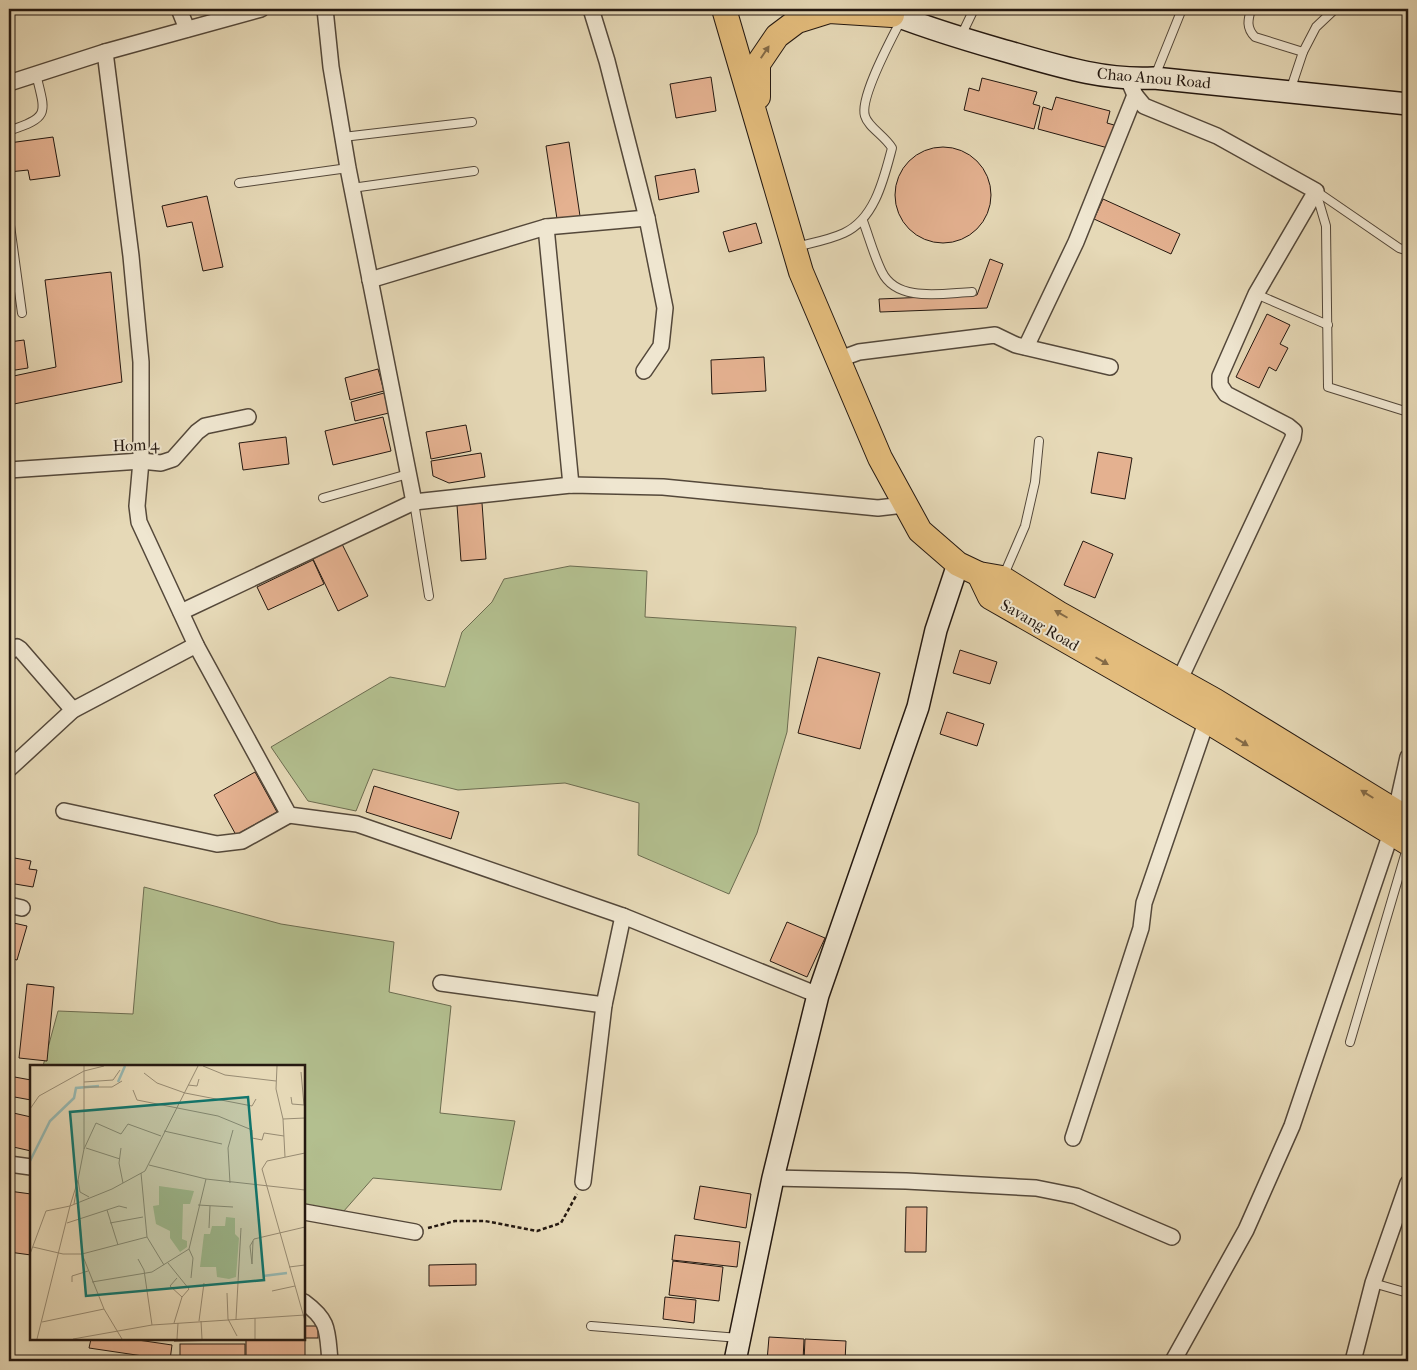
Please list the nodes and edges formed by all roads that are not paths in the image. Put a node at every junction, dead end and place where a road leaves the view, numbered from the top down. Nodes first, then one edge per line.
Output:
1 (179, 9) edge
2 (261, 9) edge
3 (325, 9) edge
4 (591, 9) edge
5 (724, 9) edge
6 (974, 9) edge
7 (1182, 9) edge
8 (1251, 9) edge
9 (1335, 9) edge
10 (891, 14) edge
11 (187, 29) junction
12 (960, 38) junction
13 (105, 52) junction
14 (1303, 52) junction
15 (36, 74) junction
16 (1154, 78) junction
17 (9, 83) edge
18 (1131, 87) junction
19 (1290, 91) junction
20 (1408, 104) edge
21 (472, 122) dead end
22 (11, 130) dead end
23 (343, 137) junction
24 (765, 151) junction
25 (348, 168) junction
26 (474, 171) dead end
27 (239, 183) dead end
28 (352, 188) junction
29 (1316, 191) junction
30 (9, 218) edge
31 (647, 218) junction
32 (863, 220) junction
33 (546, 227) junction
34 (794, 248) junction
35 (1408, 251) edge
36 (370, 280) junction
37 (972, 292) dead end
38 (1256, 294) junction
39 (22, 313) dead end
40 (1328, 325) junction
41 (1026, 347) junction
42 (837, 360) junction
43 (1110, 367) dead end
44 (644, 370) dead end
45 (1408, 412) edge
46 (248, 417) dead end
47 (1039, 441) dead end
48 (142, 461) junction
49 (9, 470) edge
50 (408, 474) junction
51 (571, 485) junction
52 (323, 498) dead end
53 (414, 502) junction
54 (904, 505) junction
55 (980, 572) junction
56 (429, 596) dead end
57 (181, 612) junction
58 (196, 645) junction
59 (9, 652) edge
60 (1179, 682) junction
61 (73, 710) junction
62 (1210, 710) junction
63 (1408, 757) edge
64 (9, 769) edge
65 (64, 811) dead end
66 (289, 815) junction
67 (1402, 830) edge
68 (623, 916) junction
69 (441, 983) dead end
70 (818, 996) junction
71 (604, 1005) junction
72 (1350, 1042) dead end
73 (1073, 1138) dead end
74 (9, 1164) edge
75 (30, 1167) edge
76 (773, 1178) junction
77 (583, 1182) road end
78 (1408, 1184) edge
79 (305, 1212) edge
80 (415, 1232) road end
81 (1172, 1237) dead end
82 (1373, 1283) junction
83 (1408, 1292) edge
84 (308, 1310) edge
85 (592, 1326) dead end
86 (739, 1338) junction
87 (330, 1361) edge
88 (735, 1361) edge
89 (1173, 1361) edge
90 (1353, 1361) edge

1 - 11 street
2 - 11 street
3 - 23 street
4 - 31 street
5 - 24 main road
6 - 12 lane
7 - 16 lane
8 - 14 lane
9 - 14 lane
10 - 12 street, Chao Anou Road
24 -> 10 main road
10 - 32 lane
11 - 13 street
12 - 18 street, Chao Anou Road
13 - 15 street
13 - 48 street
14 - 19 lane
15 - 17 street
15 - 22 lane
16 - 18 street, Chao Anou Road
16 - 19 street, Chao Anou Road
18 - 29 street
18 - 41 street
19 - 20 street, Chao Anou Road
21 - 23 lane
23 - 25 street
24 - 34 main road
25 - 27 lane
25 - 28 street
26 - 28 lane
28 - 36 street
29 - 35 lane
29 - 38 street
29 - 40 lane
30 - 39 lane
31 - 33 street
31 - 44 street
32 - 34 lane
32 - 37 lane
33 - 36 street
33 - 51 street
34 - 42 main road
36 - 50 street
38 - 40 lane
38 - 60 street
40 - 45 lane
41 - 42 street
41 - 43 street
42 - 54 main road
46 - 48 street, Hom 4
47 - 55 lane
48 - 49 street, Hom 4
48 - 57 street
50 - 52 lane
50 - 53 street
51 - 53 street
51 - 54 street
53 - 56 lane
53 - 57 street
54 - 55 main road
60 -> 55 main road, Savang Road
55 -> 62 main road, Savang Road
55 - 70 street
57 - 58 street
58 - 61 street
58 - 66 street
59 - 61 street
60 - 62 main road, Savang Road
61 - 64 street
62 - 67 main road, Savang Road
62 - 73 street
63 - 67 street
65 - 66 street
66 - 68 street
67 - 72 lane
67 - 89 street
68 - 70 street
68 - 71 street
69 - 71 street
70 - 76 street
71 - 77 street
74 - 75 street
76 - 81 street
76 - 86 street
78 - 82 street
79 - 80 street
82 - 83 lane
82 - 90 street
84 - 87 street
85 - 86 lane
86 - 88 street

